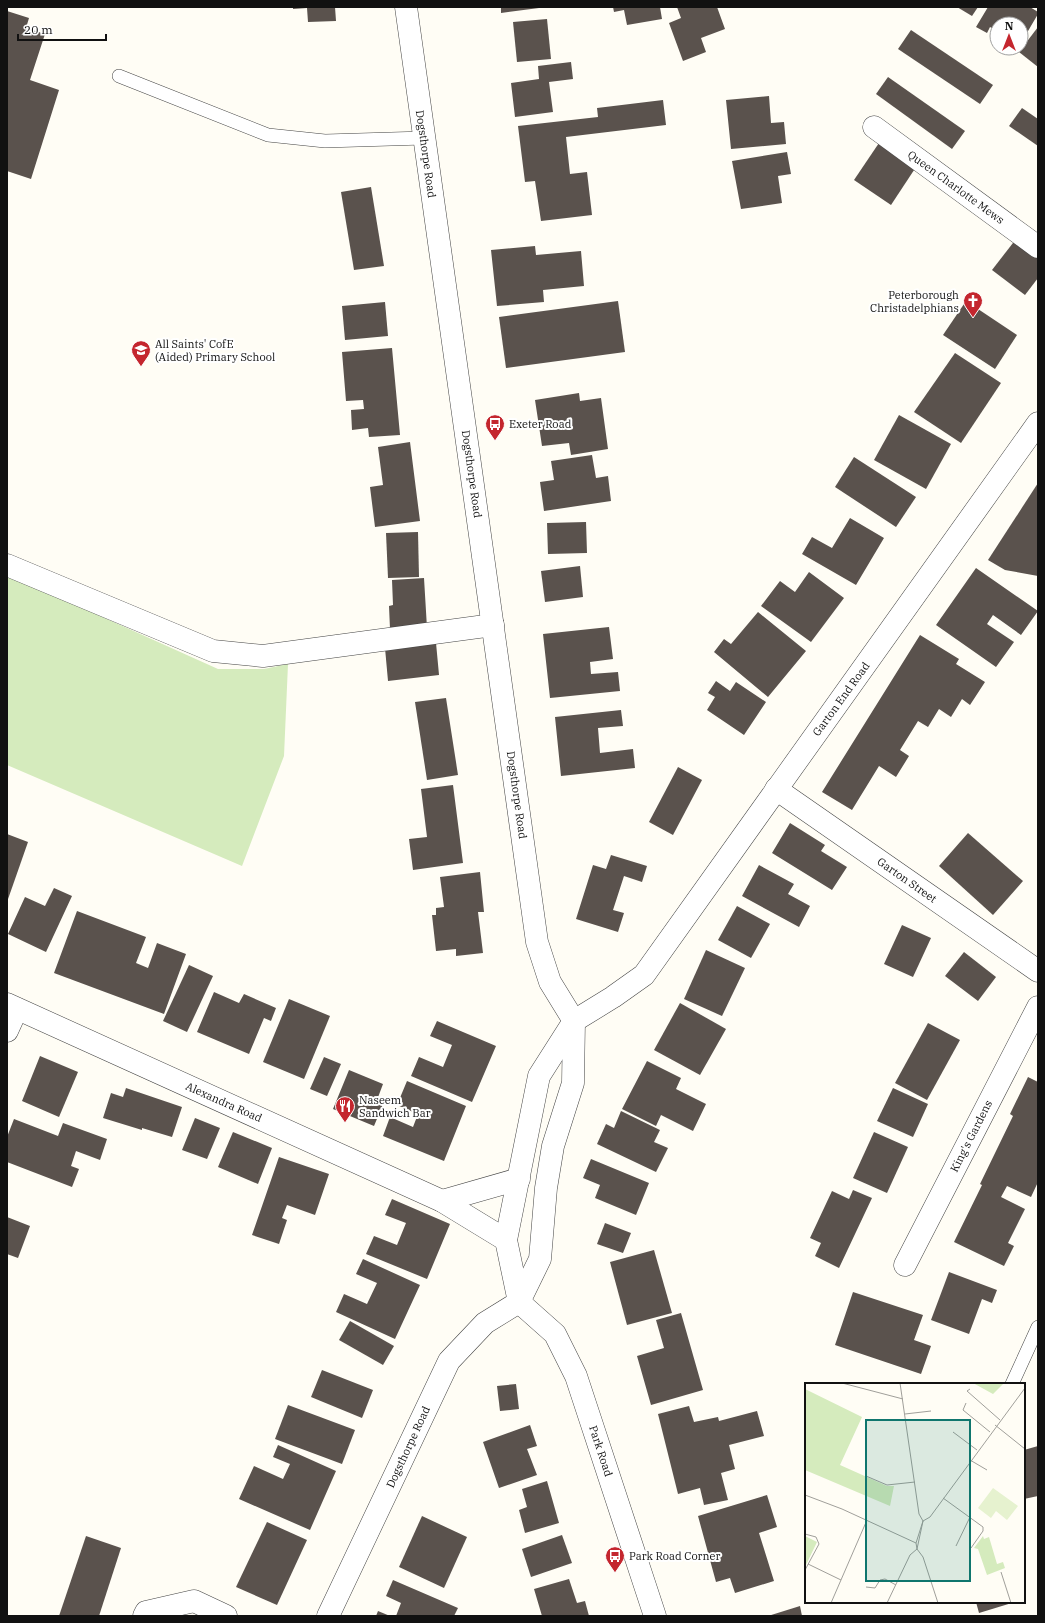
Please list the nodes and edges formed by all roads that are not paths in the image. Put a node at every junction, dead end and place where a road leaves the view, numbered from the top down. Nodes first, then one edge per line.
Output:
1 (406, 7) edge
2 (119, 76) dead end
3 (874, 127) dead end
4 (424, 138) junction
5 (1038, 247) edge
6 (1038, 423) edge
7 (7, 565) edge
8 (493, 625) junction
9 (776, 789) junction
10 (1038, 971) edge
11 (12, 1006) edge
12 (1038, 1007) edge
13 (574, 1021) junction
14 (7, 1031) edge
15 (519, 1179) junction
16 (442, 1201) junction
17 (506, 1240) junction
18 (905, 1265) dead end
19 (519, 1302) junction
20 (1038, 1327) edge
21 (1012, 1383) edge
22 (144, 1616) edge
23 (226, 1616) edge
24 (328, 1616) edge
25 (655, 1616) edge

1 - 4 street, Dogsthorpe Road
2 - 4 lane
3 - 5 street, Queen Charlotte Mews
4 - 8 street, Dogsthorpe Road
6 - 9 street, Garton End Road
7 - 8 street
8 - 13 street, Dogsthorpe Road
9 - 10 street, Garton Street
9 - 13 street, Garton End Road
11 - 14 street
11 - 16 street, Alexandra Road
12 - 18 street, King's Gardens
13 - 15 street
13 - 19 street
15 - 16 street
15 - 17 street
16 - 17 street, Alexandra Road
17 - 19 street
19 - 24 street, Dogsthorpe Road
19 - 25 street, Park Road
20 - 21 lane
22 - 23 street

